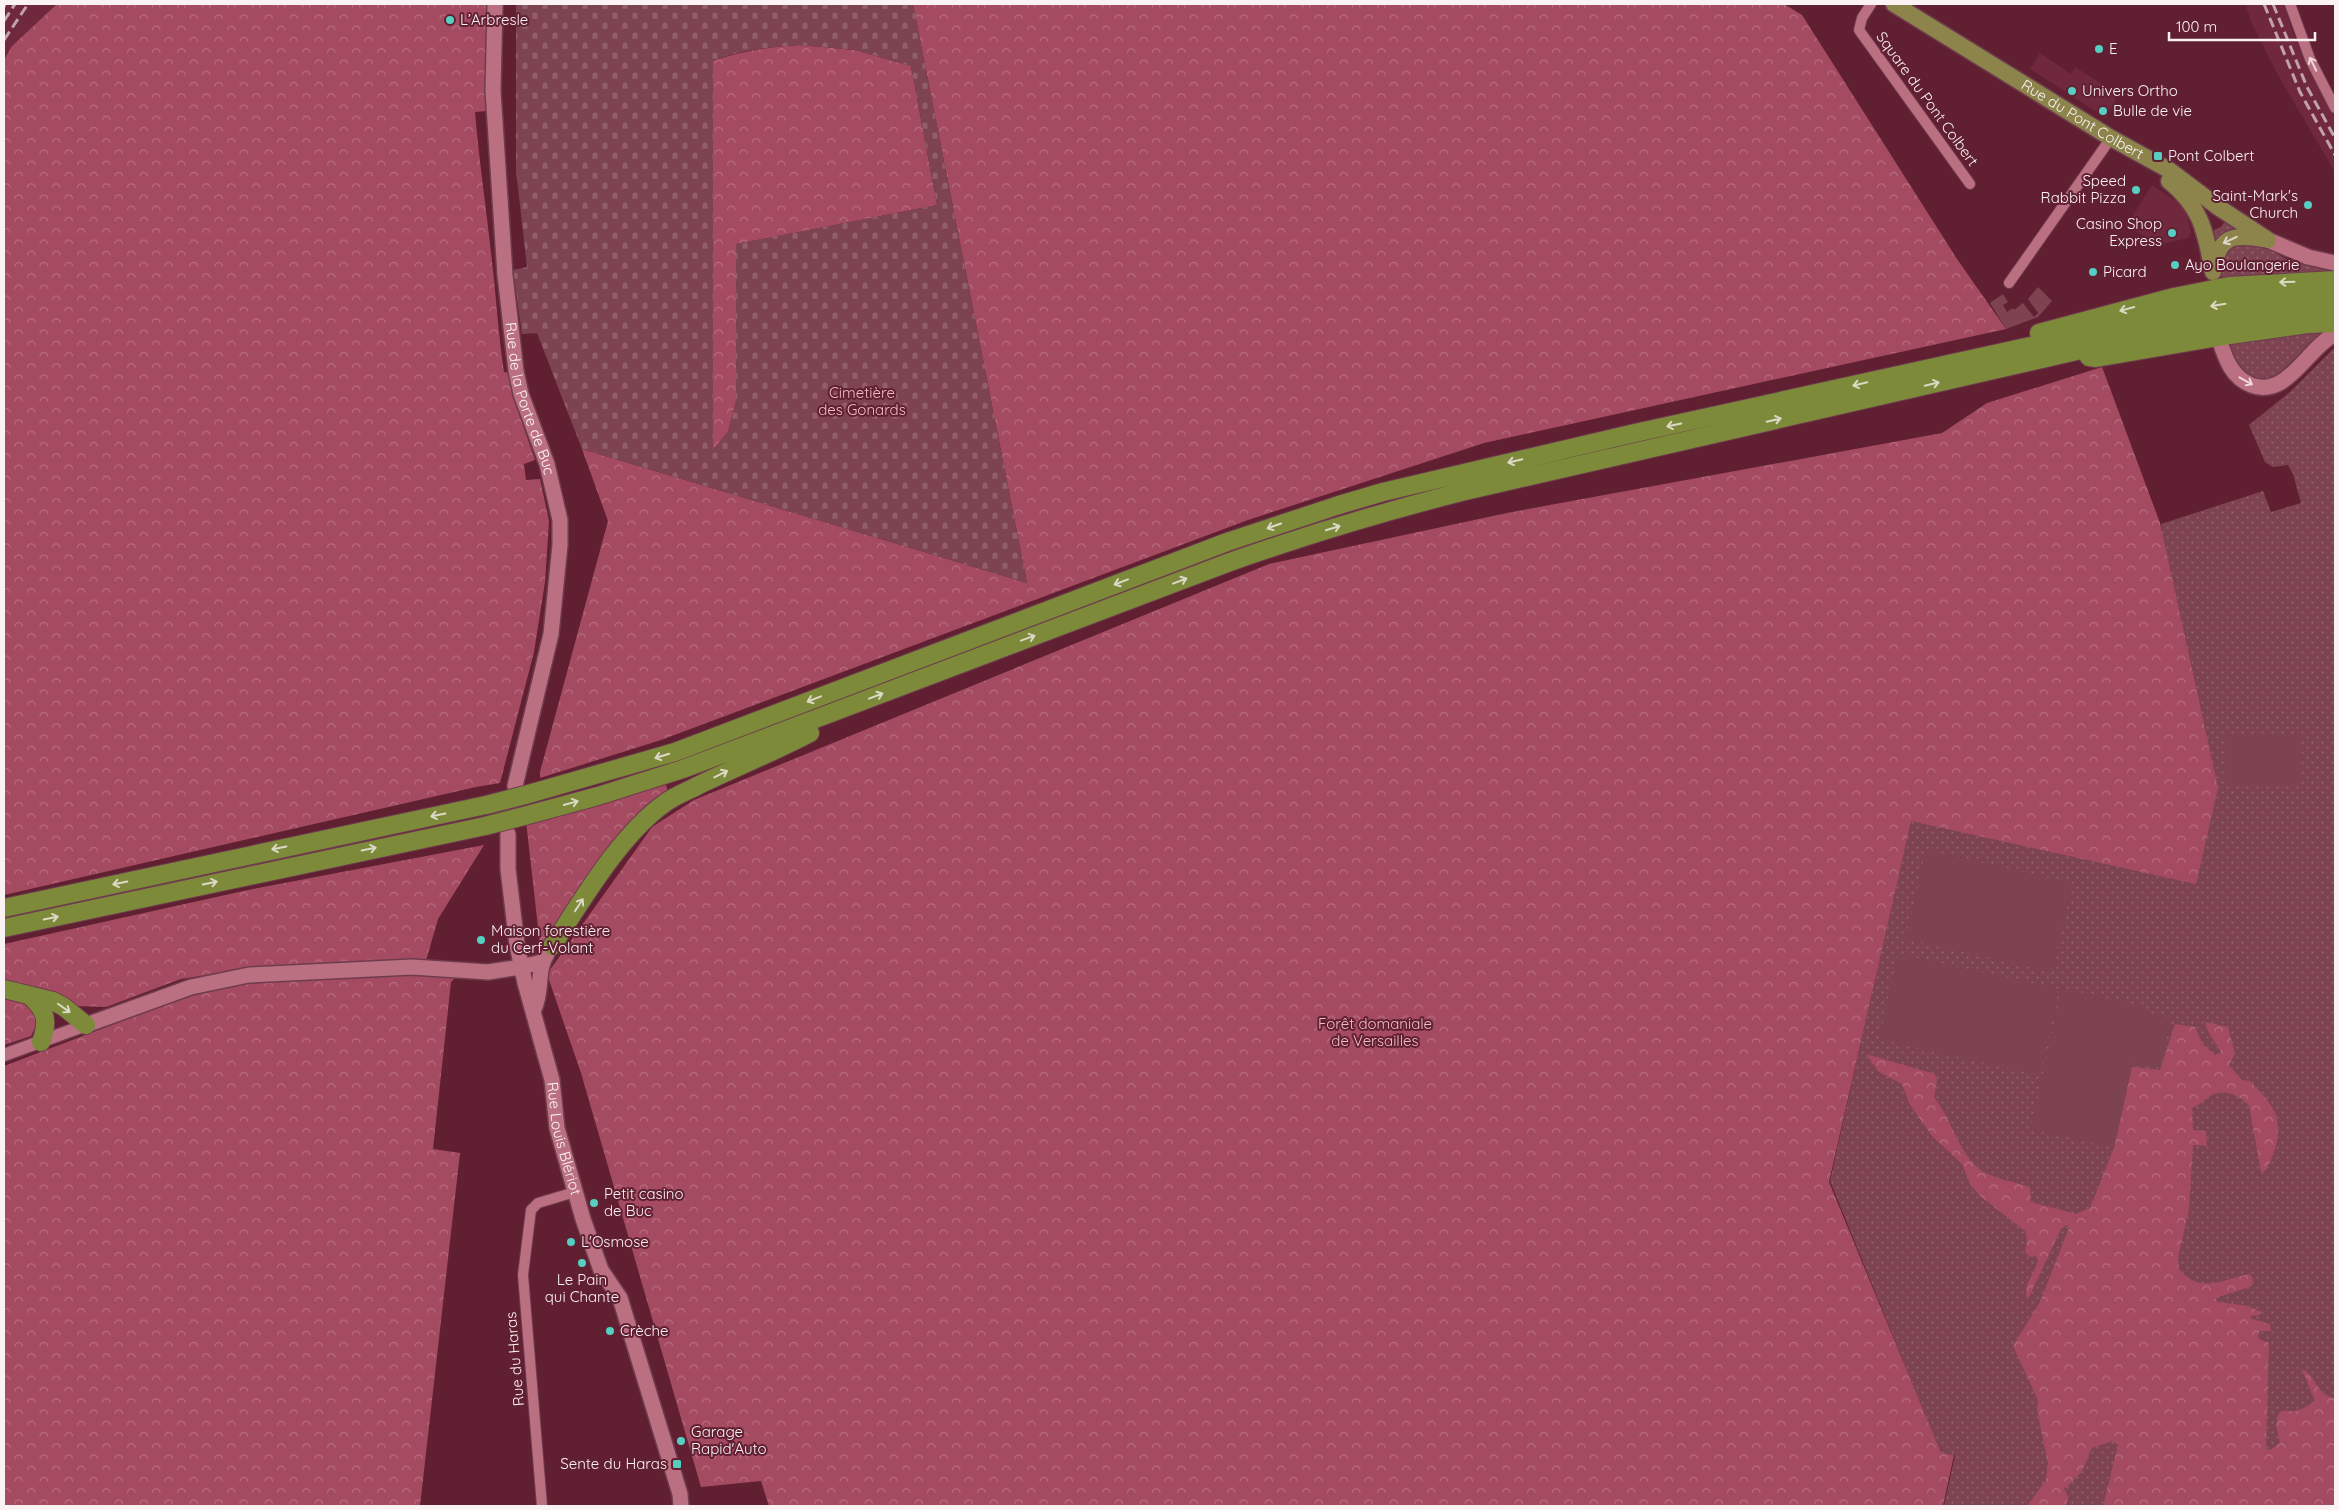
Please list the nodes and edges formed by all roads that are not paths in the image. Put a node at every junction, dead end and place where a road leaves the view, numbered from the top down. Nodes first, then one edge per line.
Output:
1 (496, 4) edge
2 (1871, 4) edge
3 (1894, 4) edge
4 (2290, 4) edge
5 (2335, 108) edge
6 (2111, 138) junction
7 (2139, 155) junction
8 (1970, 184) dead end
9 (2218, 207) junction
10 (2204, 228) junction
11 (2268, 240) junction
12 (2335, 262) edge
13 (2335, 280) edge
14 (2009, 283) dead end
15 (2335, 294) edge
16 (2335, 310) edge
17 (2335, 323) edge
18 (2335, 334) edge
19 (2220, 342) dead end
20 (2069, 353) junction
21 (1942, 365) junction
22 (830, 714) junction
23 (520, 791) junction
24 (508, 834) dead end
25 (4, 908) edge
26 (4, 928) edge
27 (552, 946) joint
28 (542, 962) junction
29 (521, 967) junction
30 (4, 989) edge
31 (29, 995) junction
32 (533, 1012) junction
33 (86, 1026) junction
34 (41, 1042) junction
35 (4, 1055) edge
36 (575, 1192) junction
37 (542, 1506) edge
38 (681, 1506) edge

1 - 23 main road, Rue de la Porte de Buc
2 - 8 street, Square du Pont Colbert
3 - 6 main road, Rue du Pont Colbert
5 -> 4 street
6 - 7 main road, Rue du Pont Colbert
6 - 14 street
7 - 9 main road, Rue du Pont Colbert
7 - 10 main road
9 - 10 main road
9 - 11 main road, Rue du Pont Colbert
11 -> 10 main road
11 - 12 main road
13 -> 21 highway
15 -> 21 highway
16 - 20 highway
17 - 20 highway
19 -> 18 main road
22 -> 20 highway
21 -> 23 highway
26 -> 22 highway, bridge
27 -> 22 highway
23 -> 25 highway, bridge
24 - 29 main road
27 - 28 main road
28 - 29 main road
28 - 32 main road
29 - 32 main road, Rue Louis Blériot
29 - 33 main road
30 - 31 highway
31 -> 33 highway
31 - 34 highway
32 - 36 main road, Rue Louis Blériot
33 - 34 street
34 - 35 street
36 - 37 street, Rue du Haras
36 - 38 main road, Rue Louis Blériot

